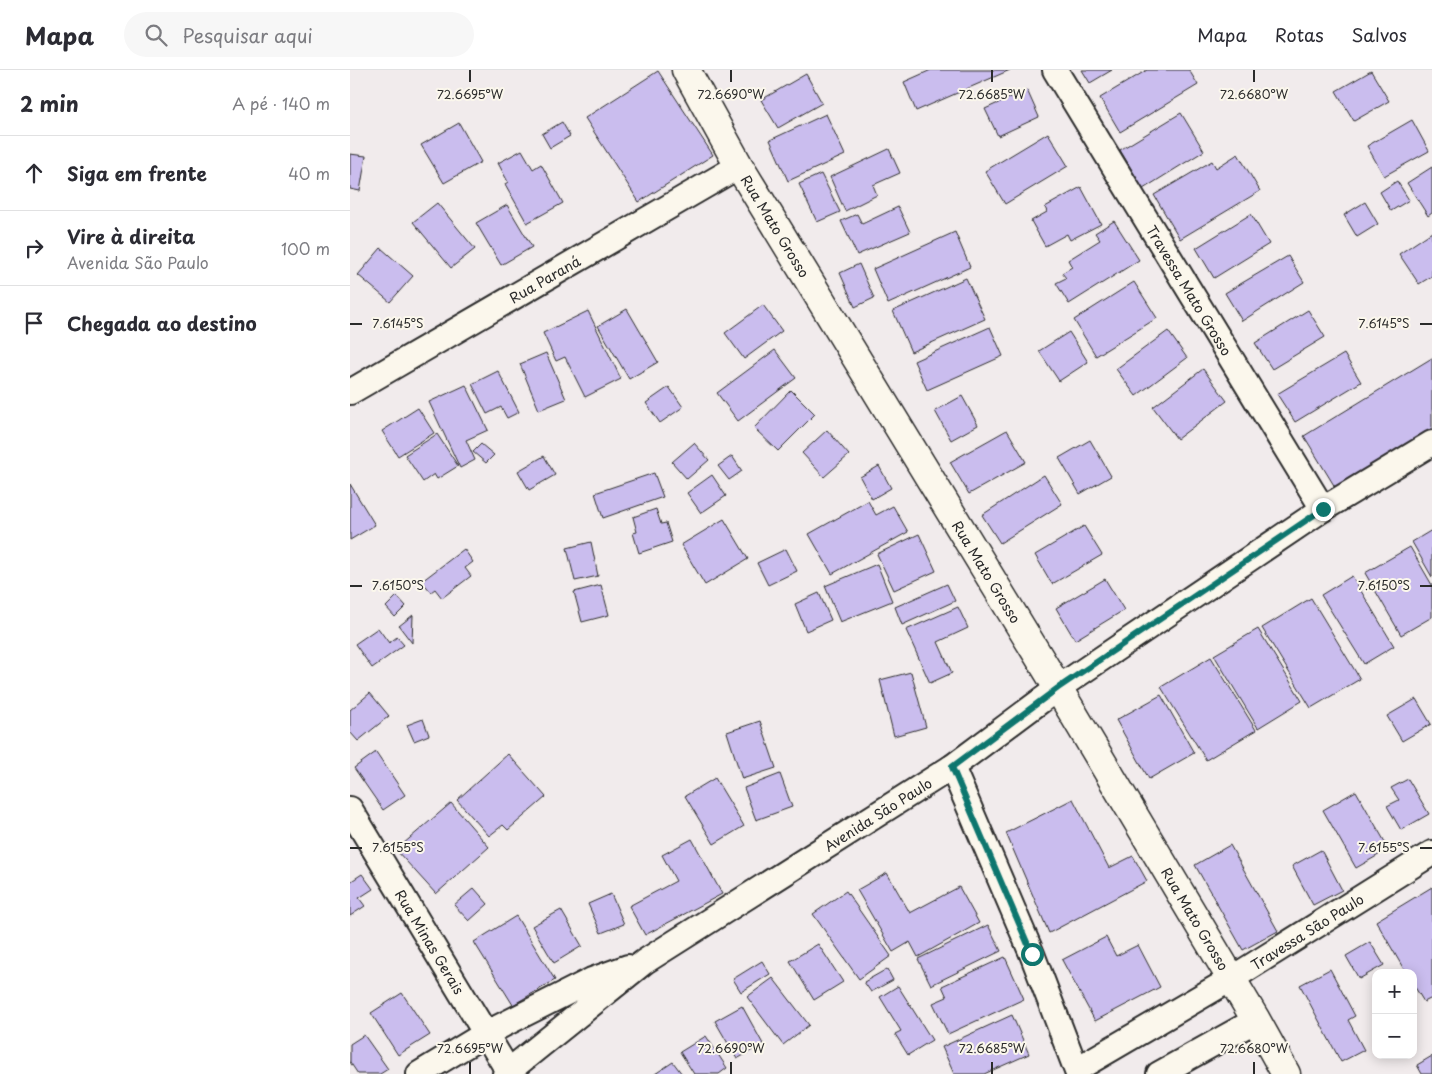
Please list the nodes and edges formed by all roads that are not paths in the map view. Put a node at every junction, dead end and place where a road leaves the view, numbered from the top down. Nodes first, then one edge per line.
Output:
1 (686, 70) edge
2 (1055, 70) edge
3 (739, 166) junction
4 (350, 392) edge
5 (1432, 443) edge
6 (1323, 509) junction
7 (1058, 688) junction
8 (952, 767) junction
9 (350, 809) edge
10 (1432, 853) edge
11 (644, 962) junction
12 (1231, 979) junction
13 (1256, 1020) junction
14 (485, 1034) junction
15 (1078, 1072) edge
16 (508, 1073) edge
17 (419, 1074) edge
18 (1159, 1074) edge
19 (1286, 1074) edge

1 - 3 street, Rua Mato Grosso
2 - 6 street, Travessa Mato Grosso
3 - 4 street, Rua Paraná
3 - 7 street, Rua Mato Grosso
5 - 6 street, Avenida São Paulo
6 - 7 street, Avenida São Paulo
7 - 8 street, Avenida São Paulo
7 - 12 street, Rua Mato Grosso
8 - 11 street, Avenida São Paulo
8 - 15 street
9 - 14 street, Rua Minas Gerais
10 - 12 street, Travessa São Paulo
11 - 14 street, Avenida São Paulo
11 - 16 street, Avenida São Paulo
12 - 13 street, Rua Mato Grosso
12 - 15 street, Travessa São Paulo
13 - 18 street
13 - 19 street, Rua Mato Grosso
14 - 16 street, Rua Minas Gerais
14 - 17 street, Avenida São Paulo

